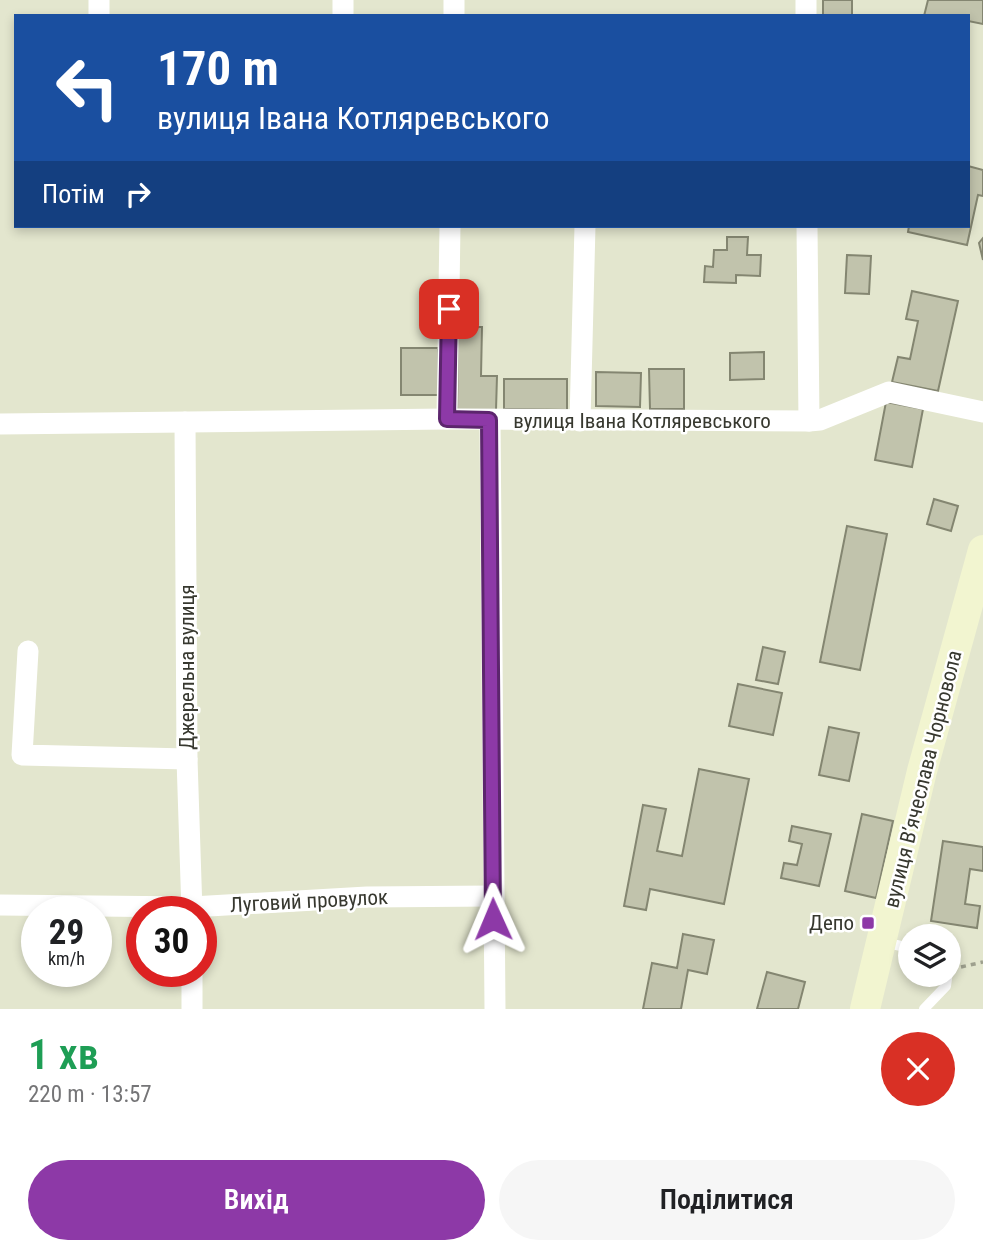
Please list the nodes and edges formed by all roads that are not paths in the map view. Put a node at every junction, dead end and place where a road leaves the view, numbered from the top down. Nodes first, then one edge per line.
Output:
1 (450, 228) edge
2 (585, 228) edge
3 (807, 228) edge
4 (983, 412) edge
5 (447, 419) junction
6 (489, 420) junction
7 (580, 421) junction
8 (809, 421) junction
9 (185, 422) junction
10 (0, 424) edge
11 (983, 550) edge
12 (28, 651) dead end
13 (187, 759) junction
14 (192, 896) edge
15 (493, 896) junction
16 (0, 905) edge
17 (126, 908) edge
18 (217, 908) edge
19 (897, 945) edge
20 (192, 987) edge
21 (943, 987) edge
22 (192, 1009) edge
23 (495, 1009) edge
24 (865, 1009) edge
25 (924, 1009) edge

1 - 5 street
2 - 7 street
3 - 8 street
4 - 8 street, вулиця Івана Котляревського
5 - 6 street, вулиця Івана Котляревського
5 - 9 street, вулиця Івана Котляревського
6 - 7 street, вулиця Івана Котляревського
6 - 15 street
7 - 8 street, вулиця Івана Котляревського
9 - 10 street, вулиця Івана Котляревського
9 - 13 street, Джерельна вулиця
11 - 19 street, вулиця Вʼячеслава Чорновола
12 - 13 street
13 - 14 street, Джерельна вулиця
15 - 18 street, Луговий провулок
15 - 23 street
16 - 17 street, Луговий провулок
19 - 24 street, вулиця Вʼячеслава Чорновола
20 - 22 street
21 - 25 lane

